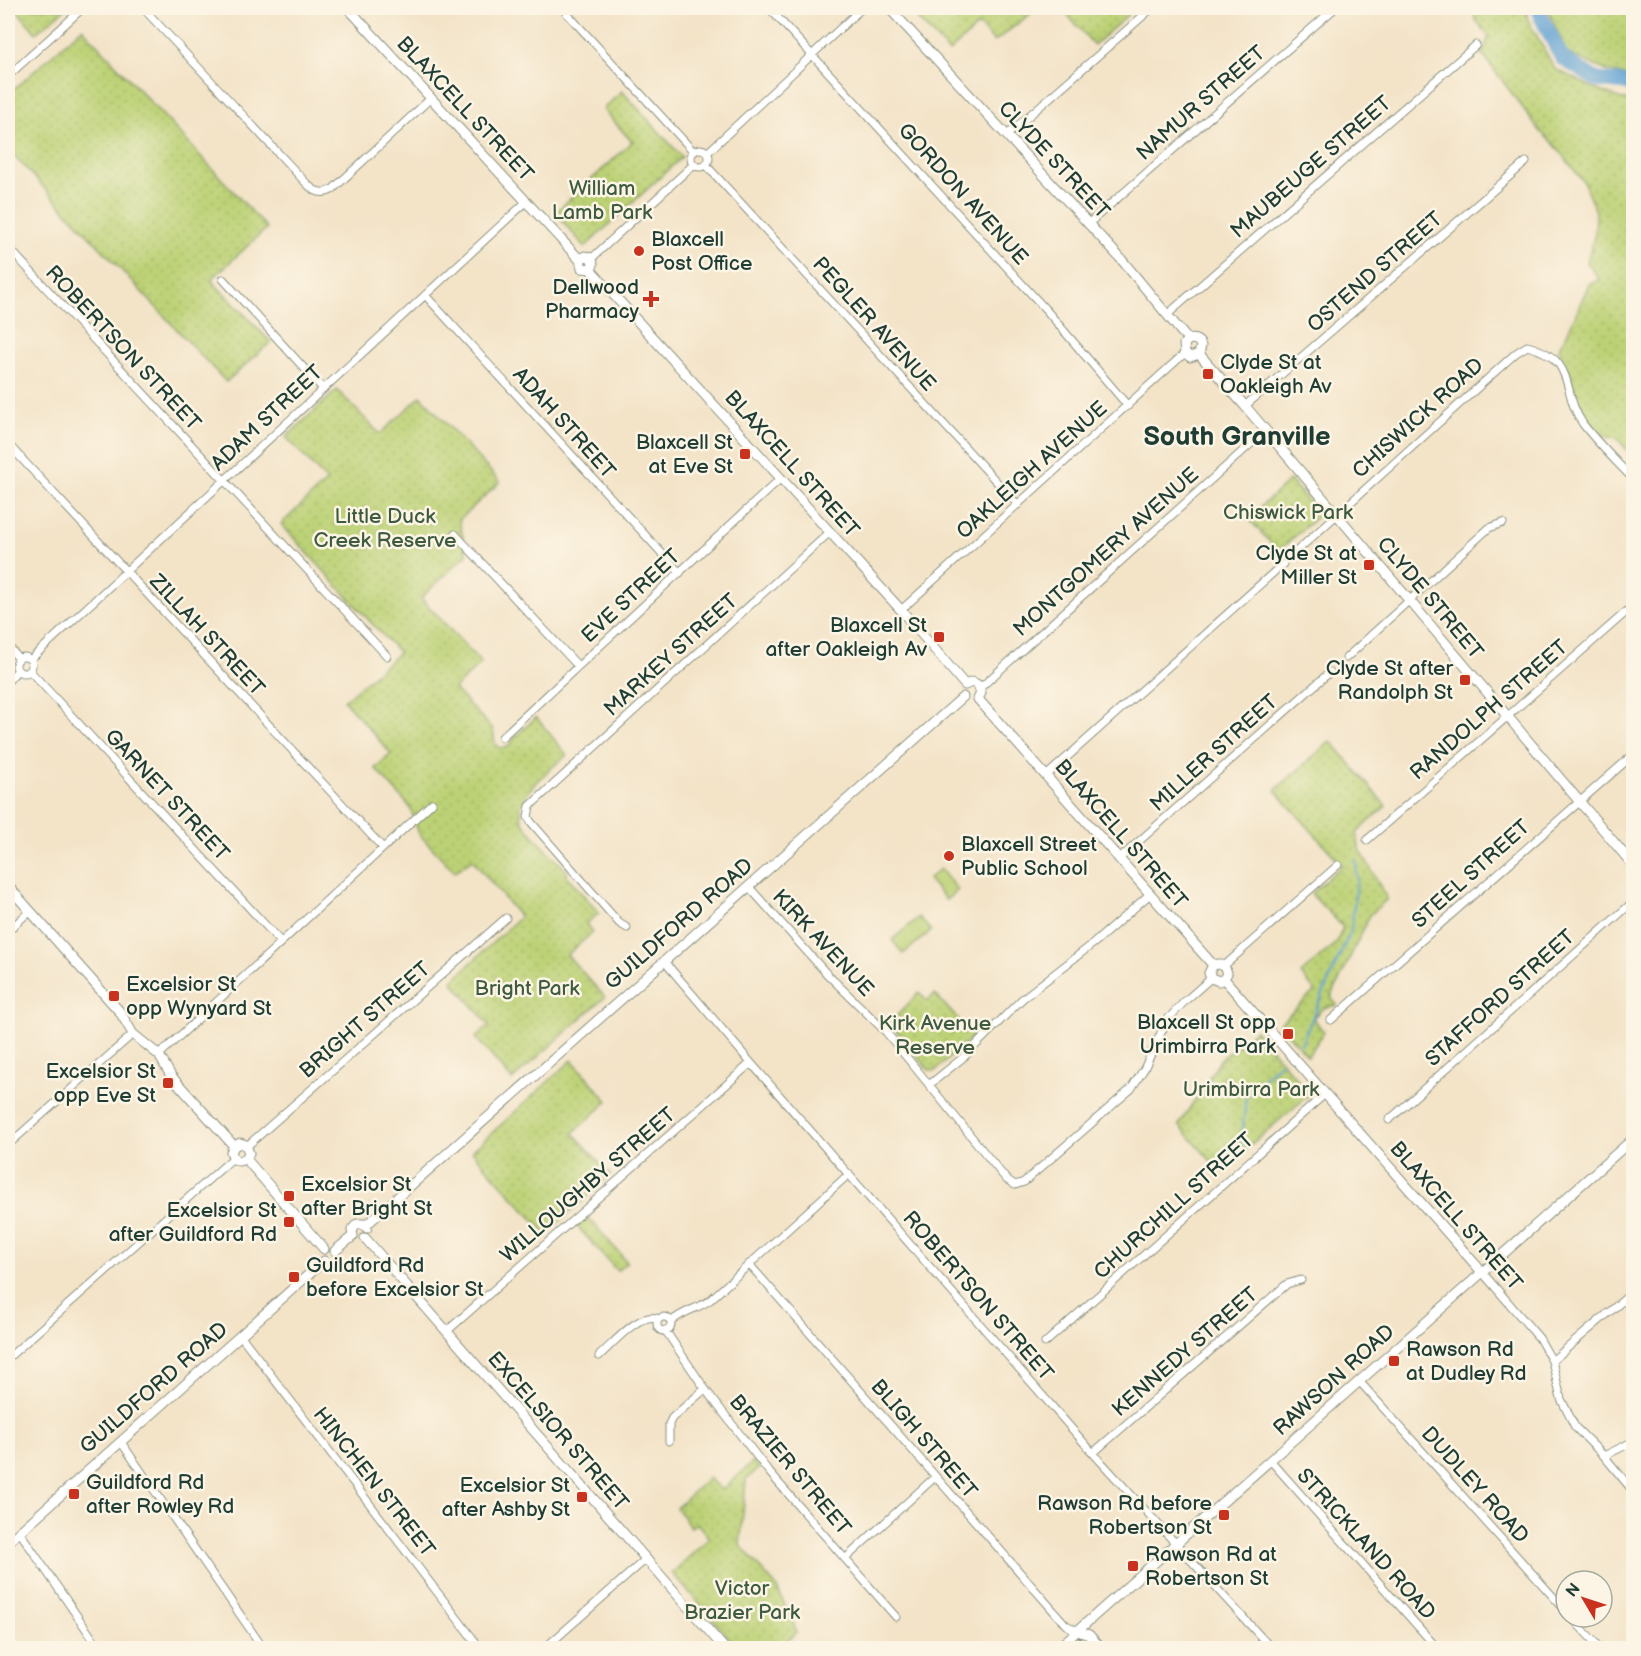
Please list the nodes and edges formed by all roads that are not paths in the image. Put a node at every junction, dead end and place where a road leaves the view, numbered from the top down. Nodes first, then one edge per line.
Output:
1 (83, 8) edge
2 (143, 8) edge
3 (348, 8) edge
4 (561, 8) edge
5 (769, 8) edge
6 (861, 8) edge
7 (890, 8) edge
8 (1152, 8) edge
9 (1335, 8) edge
10 (1476, 45) dead end
11 (812, 54) junction
12 (8, 76) edge
13 (431, 98) junction
14 (1007, 135) junction
15 (694, 152) junction
16 (707, 153) junction
17 (1526, 162) dead end
18 (694, 164) junction
19 (706, 165) junction
20 (526, 202) junction
21 (1089, 224) junction
22 (8, 246) edge
23 (592, 258) junction
24 (580, 260) junction
25 (590, 268) junction
26 (223, 279) dead end
27 (425, 295) junction
28 (1168, 314) junction
29 (1188, 340) junction
30 (1185, 353) junction
31 (1199, 354) junction
32 (323, 389) junction
33 (1128, 406) junction
34 (1245, 406) junction
35 (1254, 441) dead end
36 (8, 444) edge
37 (781, 478) junction
38 (1634, 480) edge
39 (224, 481) junction
40 (1018, 505) junction
41 (1336, 514) junction
42 (1503, 523) dead end
43 (830, 532) junction
44 (454, 534) dead end
45 (1290, 558) dead end
46 (1283, 564) dead end
47 (126, 571) junction
48 (680, 573) junction
49 (1408, 600) junction
50 (1634, 605) edge
51 (901, 610) junction
52 (8, 646) edge
53 (387, 656) dead end
54 (1346, 658) dead end
55 (19, 659) junction
56 (31, 659) junction
57 (578, 666) junction
58 (18, 670) junction
59 (30, 671) junction
60 (1330, 672) dead end
61 (8, 681) edge
62 (965, 685) junction
63 (980, 688) junction
64 (963, 697) junction
65 (978, 699) junction
66 (1507, 716) junction
67 (502, 737) dead end
68 (1634, 754) edge
69 (1046, 776) junction
70 (1579, 801) junction
71 (432, 802) dead end
72 (1367, 840) dead end
73 (382, 848) junction
74 (1119, 859) junction
75 (1338, 865) dead end
76 (1634, 866) edge
77 (8, 886) edge
78 (749, 887) junction
79 (1150, 894) junction
80 (1634, 902) edge
81 (30, 911) junction
82 (506, 918) dead end
83 (627, 928) dead end
84 (8, 931) edge
85 (280, 941) junction
86 (664, 962) junction
87 (1213, 965) junction
88 (1224, 966) junction
89 (1211, 978) junction
90 (1224, 979) junction
91 (1331, 1020) dead end
92 (133, 1034) junction
93 (159, 1056) junction
94 (751, 1063) junction
95 (929, 1085) junction
96 (1324, 1094) junction
97 (1389, 1120) dead end
98 (1634, 1138) edge
99 (8, 1144) edge
100 (234, 1146) junction
101 (247, 1146) junction
102 (233, 1158) junction
103 (246, 1159) junction
104 (849, 1174) junction
105 (365, 1226) junction
106 (353, 1236) junction
107 (365, 1238) junction
108 (324, 1249) junction
109 (335, 1251) junction
110 (324, 1261) junction
111 (749, 1264) junction
112 (1482, 1272) junction
113 (1301, 1280) dead end
114 (1634, 1291) edge
115 (659, 1319) junction
116 (671, 1322) junction
117 (665, 1330) junction
118 (447, 1331) junction
119 (241, 1336) junction
120 (1045, 1343) dead end
121 (599, 1356) dead end
122 (8, 1359) edge
123 (1552, 1361) junction
124 (1359, 1381) junction
125 (705, 1389) junction
126 (669, 1441) dead end
127 (1634, 1441) edge
128 (121, 1442) junction
129 (1093, 1453) junction
130 (1605, 1456) junction
131 (1270, 1461) junction
132 (935, 1477) junction
133 (1634, 1492) edge
134 (19, 1532) junction
135 (8, 1542) edge
136 (1176, 1544) junction
137 (846, 1558) junction
138 (646, 1559) junction
139 (1554, 1598) edge
140 (896, 1617) dead end
141 (1582, 1629) edge
142 (1078, 1631) junction
143 (99, 1648) edge
144 (263, 1648) edge
145 (480, 1648) edge
146 (545, 1648) edge
147 (724, 1648) edge
148 (1058, 1648) edge
149 (1101, 1648) edge
150 (1271, 1648) edge
151 (1437, 1648) edge
152 (1600, 1648) edge

1 - 12 street
2 - 13 street
3 - 13 street, BLAXCELL STREET
4 - 15 street
5 - 11 street, GORDON AVENUE
6 - 11 street
7 - 14 street, CLYDE STREET
8 - 14 street
9 - 21 street, NAMUR STREET
10 - 28 street, MAUBEUGE STREET
11 - 16 street
11 - 33 street, GORDON AVENUE
13 - 20 street, BLAXCELL STREET
14 - 21 street, CLYDE STREET
15 - 16 street
15 - 18 street
16 - 19 street
17 - 34 street, OSTEND STREET
18 - 19 street
18 - 23 street
19 - 40 street, PEGLER AVENUE
20 - 24 street, BLAXCELL STREET
20 - 27 street, ADAM STREET
21 - 28 street, CLYDE STREET
22 - 39 street, ROBERTSON STREET
23 - 24 street
23 - 25 street
24 - 25 street
25 - 37 street, BLAXCELL STREET
26 - 32 street
27 - 32 street, ADAM STREET
27 - 48 street, ADAH STREET
28 - 29 street, CLYDE STREET
29 - 30 street
29 - 31 street
30 - 31 street
30 - 33 street, OAKLEIGH AVENUE
31 - 34 street, CLYDE STREET
32 - 39 street, ADAM STREET
33 - 40 street, OAKLEIGH AVENUE
34 - 41 street, CLYDE STREET
35 - 63 street, MONTGOMERY AVENUE
36 - 47 street, ZILLAH STREET
37 - 43 street, BLAXCELL STREET
37 - 48 street, EVE STREET
38 - 41 street, CHISWICK ROAD
39 - 47 street, ADAM STREET
39 - 53 street, ROBERTSON STREET
40 - 51 street, OAKLEIGH AVENUE
41 - 45 street, CHISWICK ROAD
41 - 49 street, CLYDE STREET
42 - 49 street
43 - 51 street, BLAXCELL STREET
43 - 83 street, MARKEY STREET
44 - 57 street
46 - 69 street
47 - 56 street, ADAM STREET
47 - 73 street, ZILLAH STREET
48 - 57 street, EVE STREET
49 - 54 street
49 - 66 street, CLYDE STREET
50 - 66 street, RANDOLPH STREET
51 - 62 street, BLAXCELL STREET
52 - 55 street
55 - 56 street
55 - 58 street
56 - 59 street
57 - 67 street, EVE STREET
58 - 59 street
58 - 61 street
59 - 85 street, GARNET STREET
60 - 74 street, MILLER STREET
62 - 63 street
62 - 64 street
63 - 65 street
64 - 65 street
64 - 78 street, GUILDFORD ROAD
65 - 69 street, BLAXCELL STREET
66 - 70 street, CLYDE STREET
66 - 72 street, RANDOLPH STREET
68 - 70 street, STEEL STREET
69 - 74 street, BLAXCELL STREET
70 - 76 street, CLYDE STREET
70 - 91 street, STEEL STREET
71 - 73 street
73 - 85 street
74 - 79 street, BLAXCELL STREET
75 - 88 street
77 - 81 street
78 - 86 street, GUILDFORD ROAD
78 - 95 street, KIRK AVENUE
79 - 87 street, BLAXCELL STREET
79 - 95 street
80 - 97 street, STAFFORD STREET
81 - 84 street
81 - 92 street
82 - 101 street, BRIGHT STREET
85 - 93 street
86 - 94 street, ROBERTSON STREET
86 - 105 street, GUILDFORD ROAD
87 - 88 street
87 - 89 street
88 - 90 street
89 - 90 street
89 - 95 street, KIRK AVENUE
90 - 96 street, BLAXCELL STREET
92 - 93 street
92 - 99 street
93 - 100 street
94 - 104 street, ROBERTSON STREET
94 - 118 street, WILLOUGHBY STREET
96 - 112 street, BLAXCELL STREET
96 - 120 street, CHURCHILL STREET
98 - 112 street, RAWSON ROAD
100 - 101 street
100 - 102 street
101 - 103 street
102 - 103 street
102 - 122 street
103 - 108 street
104 - 111 street
104 - 129 street, ROBERTSON STREET
105 - 106 street
105 - 107 street
106 - 107 street
106 - 109 street
107 - 118 street, EXCELSIOR STREET
108 - 109 street
108 - 110 street
109 - 110 street
110 - 119 street, GUILDFORD ROAD
111 - 116 street
111 - 132 street, BLIGH STREET
112 - 123 street, BLAXCELL STREET
112 - 124 street, RAWSON ROAD
113 - 129 street, KENNEDY STREET
114 - 123 street
115 - 116 street
115 - 117 street
115 - 121 street
116 - 117 street
117 - 125 street, BRAZIER STREET
118 - 138 street, EXCELSIOR STREET
119 - 128 street, GUILDFORD ROAD
119 - 145 street, HINCHEN STREET
123 - 130 street, BLAXCELL STREET
124 - 131 street, RAWSON ROAD
124 - 139 street, DUDLEY ROAD
125 - 126 street
125 - 137 street, BRAZIER STREET
127 - 130 street
128 - 134 street, GUILDFORD ROAD
128 - 144 street
129 - 136 street, ROBERTSON STREET
130 - 133 street, BLAXCELL STREET
131 - 136 street, RAWSON ROAD
131 - 151 street, STRICKLAND ROAD
132 - 137 street
132 - 142 street, BLIGH STREET
134 - 135 street, GUILDFORD ROAD
134 - 143 street
136 - 142 street, RAWSON ROAD
136 - 150 street, ROBERTSON STREET
137 - 140 street, BRAZIER STREET
138 - 146 street
138 - 147 street, EXCELSIOR STREET
141 - 152 street
142 - 148 street, RAWSON ROAD
142 - 149 street

